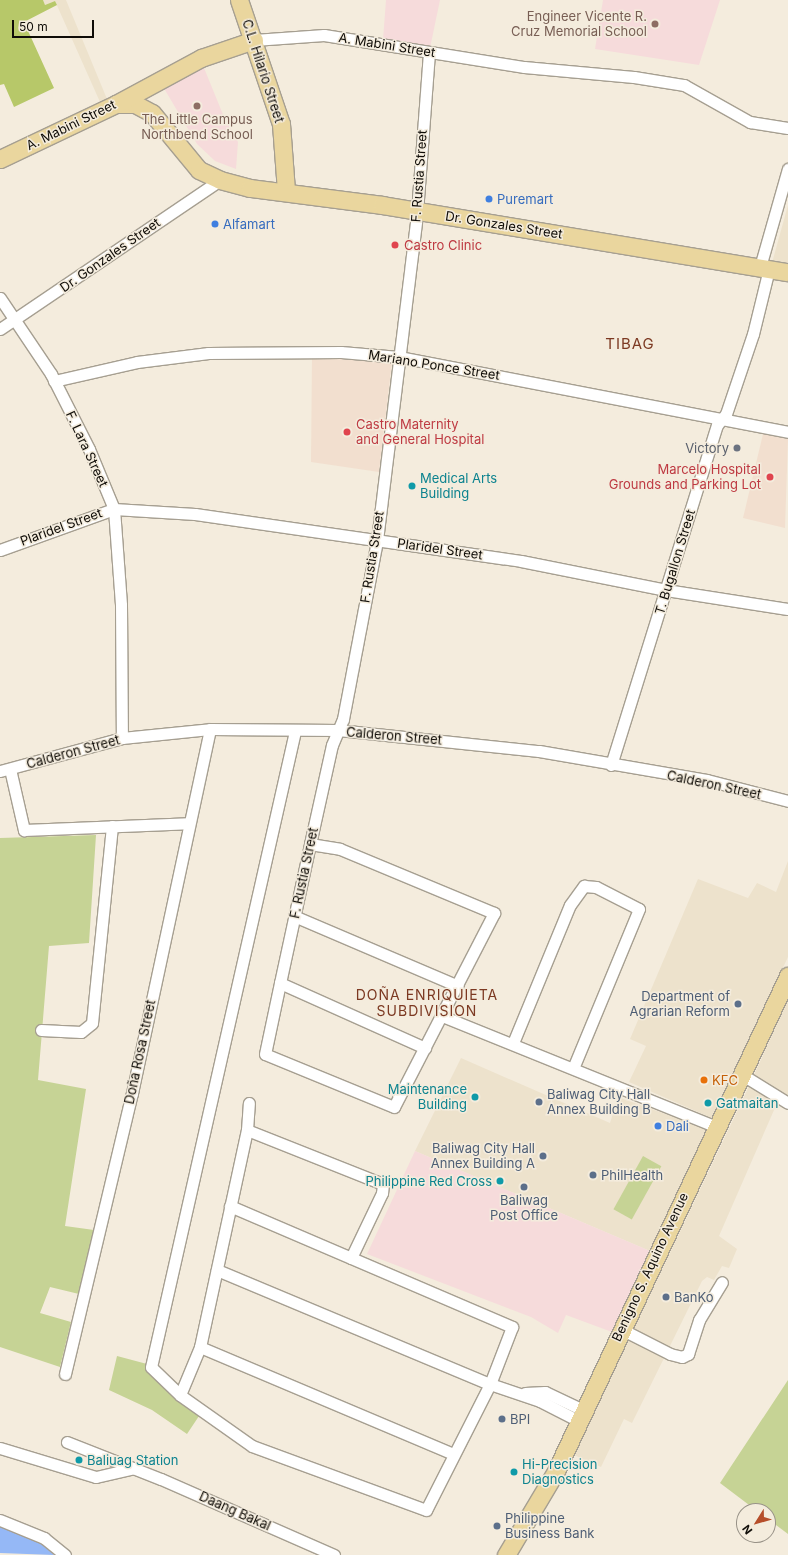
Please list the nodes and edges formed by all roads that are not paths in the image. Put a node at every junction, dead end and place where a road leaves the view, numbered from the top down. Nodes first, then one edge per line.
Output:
1 (239, 0) edge
2 (254, 40) junction
3 (429, 52) junction
4 (116, 104) junction
5 (788, 128) edge
6 (0, 159) edge
7 (788, 169) edge
8 (220, 180) junction
9 (286, 191) junction
10 (417, 212) junction
11 (765, 268) junction
12 (788, 272) edge
13 (0, 298) edge
14 (14, 319) junction
15 (0, 329) edge
16 (399, 357) junction
17 (54, 381) junction
18 (721, 420) junction
19 (788, 432) edge
20 (114, 509) junction
21 (377, 540) junction
22 (0, 550) edge
23 (666, 590) junction
24 (788, 609) edge
25 (210, 729) junction
26 (295, 730) junction
27 (338, 730) junction
28 (122, 738) junction
29 (611, 766) junction
30 (5, 770) edge
31 (788, 801) edge
32 (188, 823) junction
33 (112, 826) junction
34 (310, 844) junction
35 (294, 916) junction
36 (788, 976) edge
37 (280, 983) junction
38 (458, 986) junction
39 (442, 1016) junction
40 (41, 1030) dead end
41 (513, 1043) junction
42 (425, 1048) junction
43 (574, 1066) junction
44 (741, 1074) junction
45 (249, 1103) dead end
46 (788, 1103) edge
47 (717, 1127) junction
48 (247, 1130) junction
49 (230, 1206) junction
50 (351, 1258) junction
51 (217, 1270) junction
52 (722, 1282) dead end
53 (621, 1329) junction
54 (200, 1347) junction
55 (65, 1374) dead end
56 (490, 1384) junction
57 (180, 1395) junction
58 (581, 1415) junction
59 (67, 1442) dead end
60 (0, 1448) edge
61 (453, 1454) junction
62 (134, 1468) junction
63 (0, 1520) edge
64 (65, 1555) edge
65 (334, 1555) edge
66 (506, 1555) edge

1 - 2 main road, C.L. Hilario Street
2 - 3 street, A. Mabini Street
2 - 4 main road, A. Mabini Street
2 - 9 main road, C.L. Hilario Street
3 - 5 street, A. Mabini Street
3 - 10 street, F. Rustia Street
4 - 6 main road, A. Mabini Street
4 - 8 main road, Dr. Gonzales Street
7 - 11 street, T. Bugallon Street
8 - 9 main road, Dr. Gonzales Street
8 - 14 street, Dr. Gonzales Street
9 - 10 main road, Dr. Gonzales Street
10 - 11 main road, Dr. Gonzales Street
10 - 16 street, F. Rustia Street
11 - 12 main road, Dr. Gonzales Street
11 - 18 street, T. Bugallon Street
13 - 14 street, F. Lara Street
14 - 15 street, Dr. Gonzales Street
14 - 17 street, F. Lara Street
16 - 17 street, Mariano Ponce Street
16 - 18 street, Mariano Ponce Street
16 - 21 street, F. Rustia Street
17 - 20 street, F. Lara Street
18 - 19 street, Mariano Ponce Street
18 - 23 street, T. Bugallon Street
20 - 21 street, Plaridel Street
20 - 22 street, Plaridel Street
20 - 28 street, F. Lara Street
21 - 23 street, Plaridel Street
21 - 27 street, F. Rustia Street
23 - 24 street, Plaridel Street
23 - 29 street, T. Bugallon Street
25 - 26 street, Calderon Street
25 - 28 street, Calderon Street
25 - 32 street, Doña Rosa Street
26 - 27 street, Calderon Street
26 - 57 street
27 - 29 street, Calderon Street
27 - 34 street, F. Rustia Street
28 - 30 street, Calderon Street
29 - 31 street, Calderon Street
30 - 33 street
32 - 33 street
32 - 55 street, Doña Rosa Street
33 - 40 street
34 - 35 street, F. Rustia Street
34 - 38 street
35 - 37 street, F. Rustia Street
35 - 38 street
36 - 44 main road, Benigno S. Aquino Avenue
37 - 42 street
37 - 42 street, F. Rustia Street
38 - 39 street
39 - 41 street
39 - 42 street
41 - 43 street
41 - 43 street
43 - 47 street
44 - 46 street
44 - 47 main road, Benigno S. Aquino Avenue
45 - 48 street
47 - 53 main road, Benigno S. Aquino Avenue
48 - 49 street
48 - 50 street
49 - 50 street
49 - 51 street
50 - 56 street
51 - 54 street
51 - 56 street
52 - 53 street
53 - 58 main road, Benigno S. Aquino Avenue
54 - 57 street
54 - 61 street
56 - 58 street
56 - 61 street
57 - 61 street
58 - 66 main road, Benigno S. Aquino Avenue
59 - 62 street, Daang Bakal
60 - 62 street
62 - 65 street, Daang Bakal
63 - 64 street

